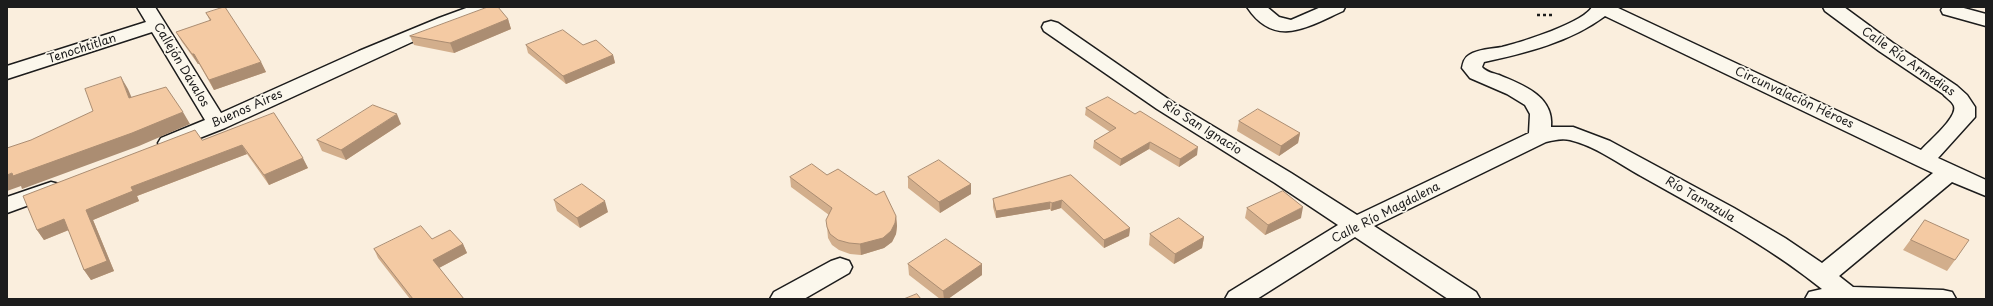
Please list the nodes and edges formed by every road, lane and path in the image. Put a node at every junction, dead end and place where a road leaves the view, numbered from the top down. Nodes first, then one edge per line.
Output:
1 (146, 7) edge
2 (486, 7) edge
3 (1256, 7) edge
4 (1336, 7) edge
5 (1832, 7) edge
6 (1603, 8) edge
7 (1950, 10) dead end
8 (1986, 20) edge
9 (156, 24) junction
10 (1051, 27) dead end
11 (7, 73) edge
12 (217, 123) junction
13 (1540, 136) junction
14 (148, 152) edge
15 (1924, 160) junction
16 (1949, 172) junction
17 (71, 181) edge
18 (1986, 189) edge
19 (7, 205) edge
20 (1355, 226) junction
21 (840, 267) dead end
22 (1820, 287) edge
23 (1876, 298) edge
24 (783, 299) edge
25 (1238, 299) edge
26 (1467, 299) edge
27 (1943, 299) edge

1 - 9 street, Callejón Dávalos
2 - 12 street, Buenos Aires
3 - 4 street
5 - 15 street, Calle Río Armedias
6 - 13 street
6 - 15 street, Circunvalación Héroes
7 - 8 street
9 - 11 street, Tenochtitlan
9 - 12 street, Callejón Dávalos
10 - 20 street, Río San Ignacio
12 - 14 street, Buenos Aires
13 - 20 street, Calle Río Magdalena
13 - 22 street, Río Tamazula
15 - 16 street, Circunvalación Héroes
16 - 18 street, Circunvalación Héroes
16 - 22 street
17 - 19 street
20 - 25 street, Calle Río Magdalena
20 - 26 street, Río San Ignacio
21 - 24 street
22 - 23 street
23 - 27 street

